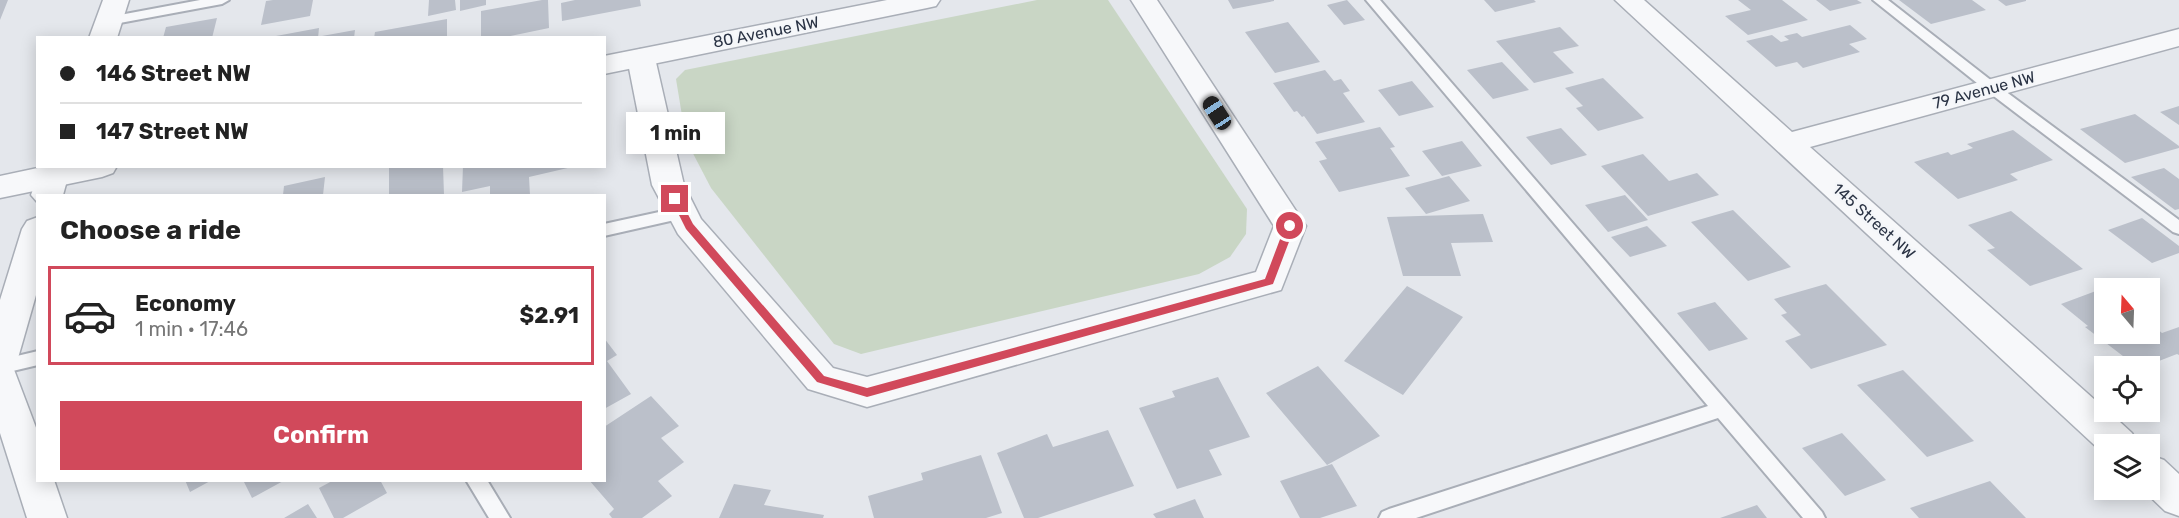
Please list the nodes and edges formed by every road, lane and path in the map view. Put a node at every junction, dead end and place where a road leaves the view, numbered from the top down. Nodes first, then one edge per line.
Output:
1 (222, 0) edge
2 (927, 0) edge
3 (1144, 0) edge
4 (1373, 0) edge
5 (1628, 0) edge
6 (1880, 0) edge
7 (109, 20) edge
8 (2179, 37) edge
9 (640, 58) junction
10 (606, 65) edge
11 (1992, 88) junction
12 (1788, 143) junction
13 (94, 168) edge
14 (52, 179) edge
15 (0, 187) edge
16 (682, 213) junction
17 (2179, 228) edge
18 (606, 230) edge
19 (36, 237) edge
20 (36, 359) edge
21 (1, 374) edge
22 (1722, 409) junction
23 (2108, 434) edge
24 (2160, 481) edge
25 (477, 482) edge
26 (2179, 499) edge
27 (47, 518) edge
28 (500, 518) edge
29 (1389, 518) edge
30 (1815, 518) edge

1 - 7 lane
2 - 9 street, 80 Avenue NW
3 - 16 street
4 - 22 lane
5 - 12 street, 145 Street NW
6 - 11 lane
8 - 11 street, 79 Avenue NW
9 - 10 street, 80 Avenue NW
9 - 16 street
11 - 12 street, 79 Avenue NW
11 - 17 lane
12 - 23 street, 145 Street NW
13 - 14 street
14 - 15 street
16 - 18 lane
19 - 21 street
20 - 21 lane
21 - 27 street
22 - 29 lane
22 - 30 lane
24 - 26 street
25 - 28 lane

